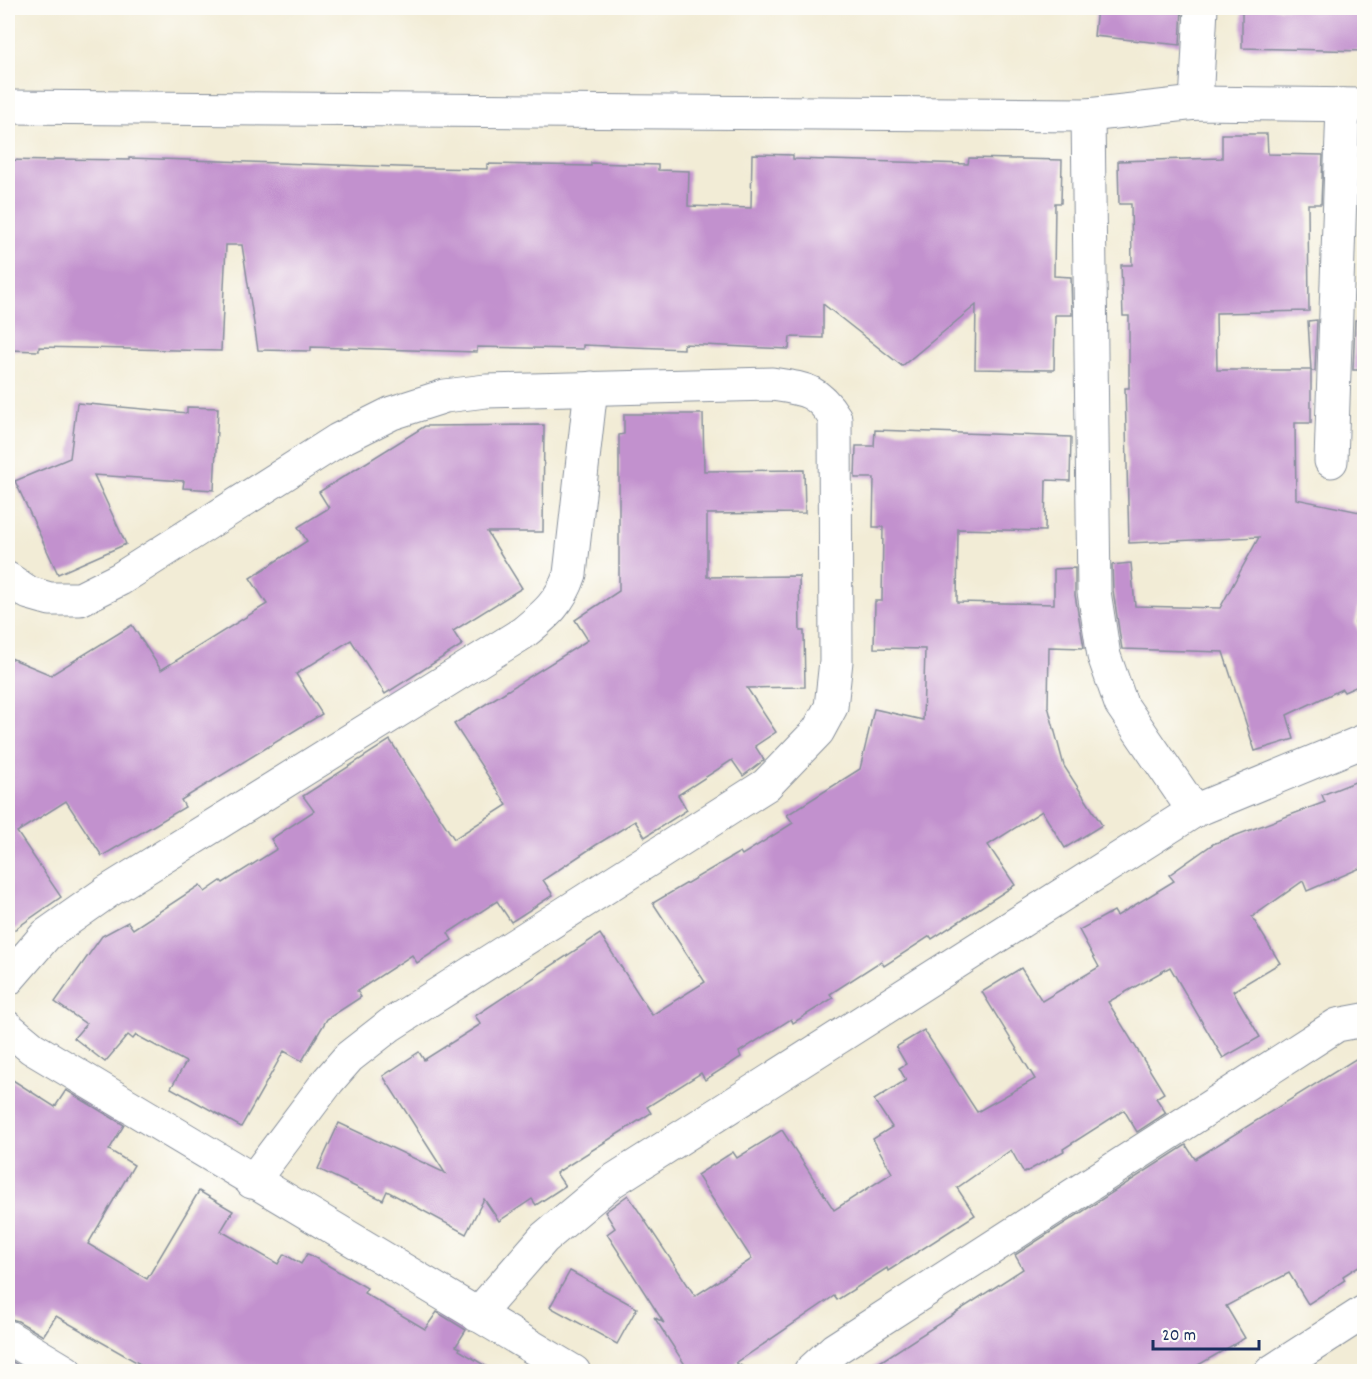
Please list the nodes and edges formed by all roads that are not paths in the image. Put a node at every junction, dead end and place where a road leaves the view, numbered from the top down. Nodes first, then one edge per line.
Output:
1 (1201, 8) edge
2 (1196, 103) junction
3 (1354, 105) edge
4 (8, 107) edge
5 (1088, 116) junction
6 (591, 388) junction
7 (1331, 461) dead end
8 (8, 579) edge
9 (1365, 741) edge
10 (1194, 811) junction
11 (8, 979) edge
12 (1365, 1020) edge
13 (8, 1028) edge
14 (252, 1182) junction
15 (1365, 1312) edge
16 (477, 1315) junction
17 (8, 1337) edge
18 (66, 1371) edge
19 (574, 1371) edge
20 (810, 1371) edge
21 (1271, 1371) edge

1 - 2 street
2 - 3 street
2 - 5 street
3 - 7 street
4 - 5 street
5 - 10 street
6 - 8 street
6 - 11 street
6 - 14 street
9 - 10 street
10 - 16 street
12 - 20 street
13 - 14 street
14 - 16 street
15 - 21 street
16 - 19 street
17 - 18 street

